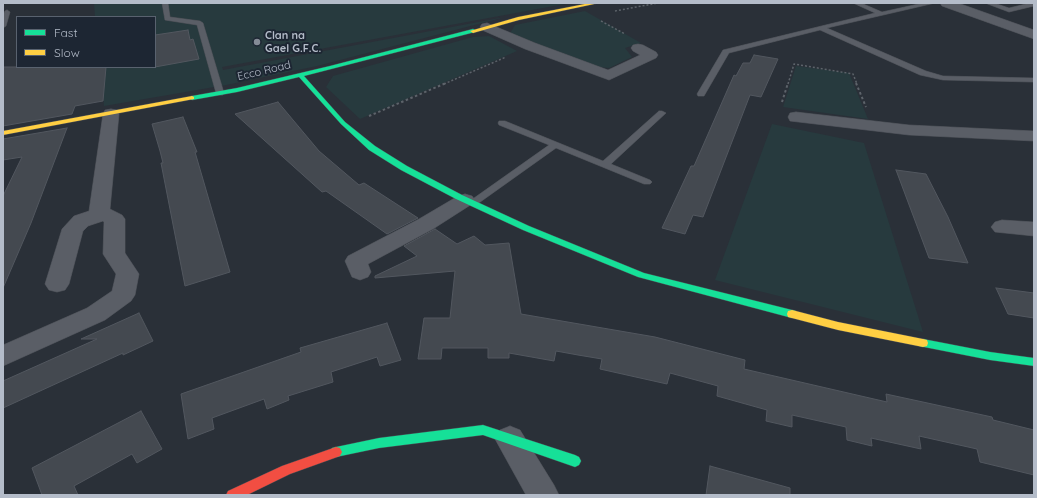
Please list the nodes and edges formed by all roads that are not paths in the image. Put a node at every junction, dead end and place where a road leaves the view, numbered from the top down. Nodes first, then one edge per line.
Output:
1 (165, 3) edge
2 (597, 3) edge
3 (856, 3) edge
4 (932, 3) edge
5 (946, 3) edge
6 (988, 3) edge
7 (1034, 4) edge
8 (7, 12) dead end
9 (883, 14) junction
10 (3, 26) edge
11 (487, 27) junction
12 (821, 28) junction
13 (1032, 32) edge
14 (638, 48) road end
15 (300, 75) junction
16 (1034, 80) edge
17 (220, 93) junction
18 (701, 94) dead end
19 (662, 113) dead end
20 (111, 114) junction
21 (796, 116) road end
22 (502, 123) dead end
23 (3, 133) edge
24 (1034, 136) edge
25 (555, 145) junction
26 (604, 165) junction
27 (647, 182) dead end
28 (468, 202) junction
29 (99, 215) junction
30 (1002, 227) dead end
31 (1034, 230) edge
32 (360, 272) dead end
33 (57, 284) dead end
34 (3, 356) edge
35 (1034, 362) edge
36 (510, 439) junction
37 (575, 461) dead end
38 (233, 495) edge
39 (543, 495) edge

1 - 17 lane
2 - 11 street, Ecco Road
3 - 9 lane
4 - 9 lane
5 - 13 street
6 - 7 lane
8 - 10 lane
9 - 12 lane
11 - 14 street
11 - 15 street, Ecco Road
12 - 16 lane
12 - 18 lane
15 - 17 street, Ecco Road
15 - 28 street
17 - 20 street, Ecco Road
19 - 26 lane
20 - 23 street, Ecco Road
20 - 29 street
21 - 24 street
22 - 25 lane
25 - 26 lane
25 - 28 lane
26 - 27 lane
28 - 32 street
28 - 35 street
29 - 33 street
29 - 34 street
30 - 31 street
36 - 37 street
36 - 38 street
36 - 39 street

